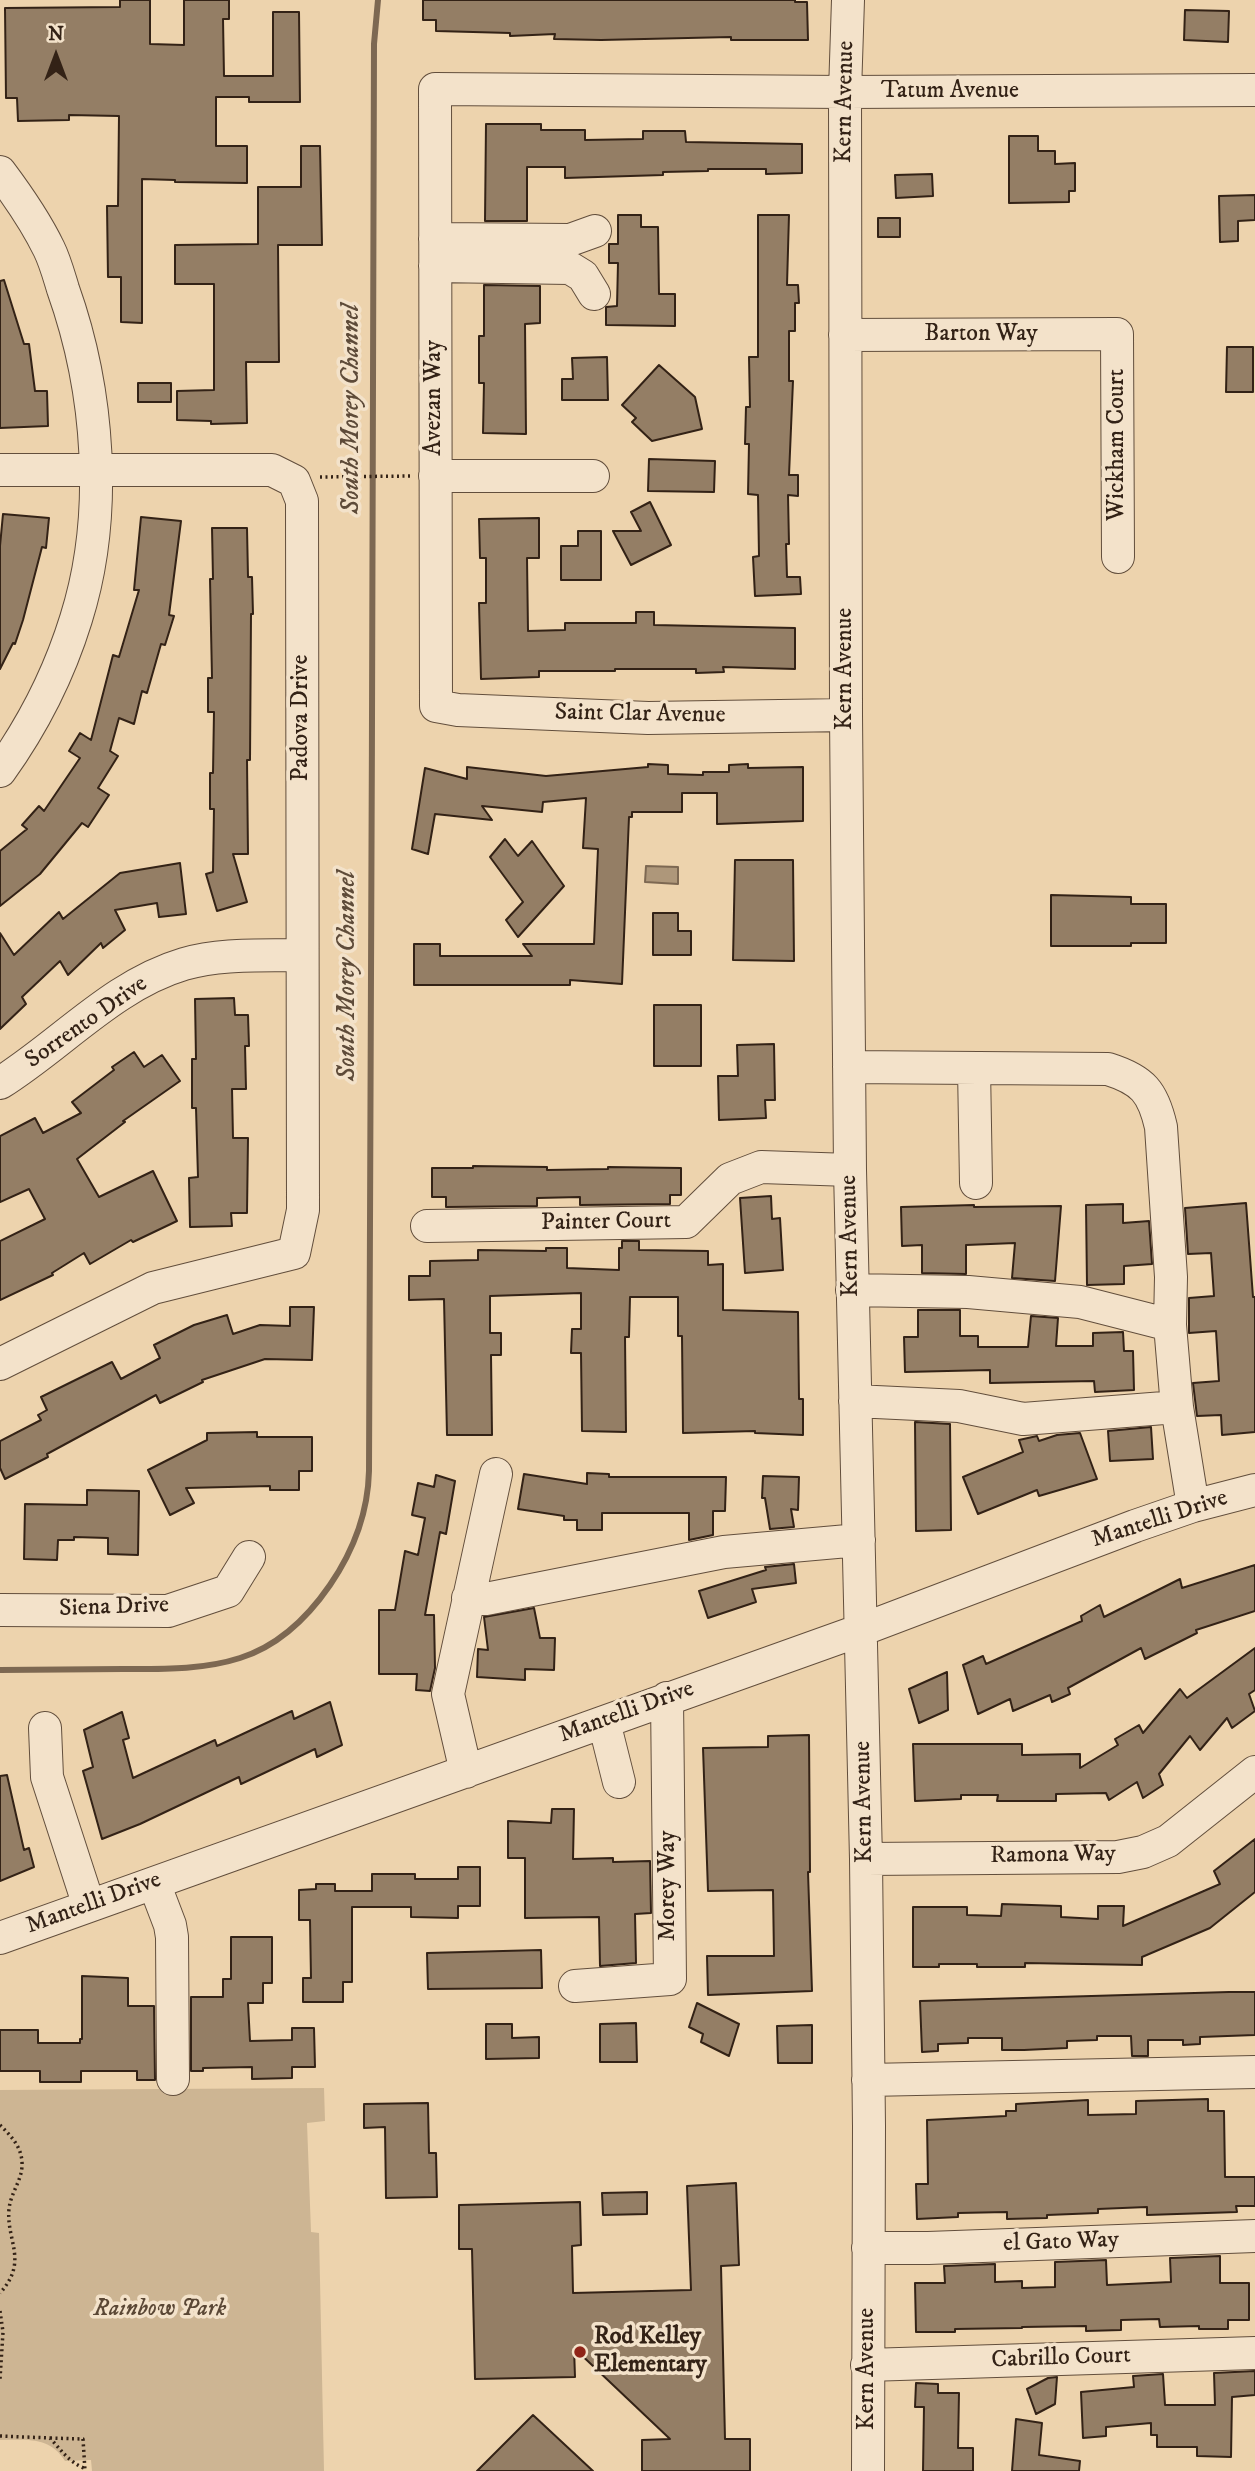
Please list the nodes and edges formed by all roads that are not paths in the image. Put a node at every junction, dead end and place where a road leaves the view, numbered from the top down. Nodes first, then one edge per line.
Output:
1 (848, 0) edge
2 (435, 89) joint
3 (1255, 90) edge
4 (845, 92) junction
5 (0, 172) edge
6 (595, 231) dead end
7 (435, 253) junction
8 (594, 294) dead end
9 (1117, 334) joint
10 (845, 335) junction
11 (0, 470) edge
12 (96, 470) junction
13 (435, 476) junction
14 (593, 476) dead end
15 (1118, 556) dead end
16 (436, 706) joint
17 (846, 715) junction
18 (0, 771) edge
19 (301, 955) junction
20 (849, 1067) junction
21 (974, 1068) junction
22 (0, 1083) edge
23 (850, 1170) junction
24 (976, 1183) dead end
25 (427, 1226) dead end
26 (852, 1290) junction
27 (1170, 1325) junction
28 (0, 1364) edge
29 (855, 1401) junction
30 (1177, 1407) junction
31 (496, 1474) dead end
32 (1255, 1490) edge
33 (1193, 1506) junction
34 (859, 1540) junction
35 (249, 1557) dead end
36 (468, 1598) junction
37 (0, 1610) edge
38 (861, 1630) junction
39 (667, 1698) junction
40 (604, 1722) junction
41 (45, 1728) dead end
42 (466, 1772) junction
43 (1255, 1772) edge
44 (619, 1783) dead end
45 (866, 1859) junction
46 (154, 1882) junction
47 (89, 1906) junction
48 (0, 1938) edge
49 (575, 1986) dead end
50 (1255, 2072) edge
51 (173, 2079) dead end
52 (868, 2080) junction
53 (1255, 2236) edge
54 (868, 2248) junction
55 (1255, 2353) edge
56 (867, 2365) junction
57 (868, 2471) edge

1 - 4 street, Kern Avenue
2 - 4 street, Tatum Avenue
2 - 7 street, Avezan Way
3 - 4 street, Tatum Avenue
4 - 10 street, Kern Avenue
5 - 12 street
6 - 7 street
7 - 8 street
7 - 13 street, Avezan Way
9 - 10 street, Barton Way
9 - 15 street, Wickham Court
10 - 17 street, Kern Avenue
11 - 12 street, Padova Drive
12 - 18 street
12 - 19 street, Padova Drive
13 - 14 street
13 - 16 street, Avezan Way
16 - 17 street, Saint Clar Avenue
17 - 20 street, Kern Avenue
19 - 22 street, Sorrento Drive
19 - 28 street, Padova Drive
20 - 21 street
20 - 23 street, Kern Avenue
21 - 24 street
21 - 27 street
23 - 25 street, Painter Court
23 - 26 street, Kern Avenue
26 - 27 street
26 - 29 street, Kern Avenue
27 - 30 street
29 - 30 street
29 - 34 street, Kern Avenue
30 - 33 street
31 - 36 street
32 - 33 street, Mantelli Drive
33 - 38 street, Mantelli Drive
34 - 36 street
34 - 38 street, Kern Avenue
35 - 37 street, Siena Drive
36 - 42 street
38 - 39 street, Mantelli Drive
38 - 45 street, Kern Avenue
39 - 40 street, Mantelli Drive
39 - 49 street, Morey Way
40 - 42 street, Mantelli Drive
40 - 44 street
41 - 47 street
42 - 46 street, Mantelli Drive
43 - 45 street, Ramona Way
45 - 52 street, Kern Avenue
46 - 47 street, Mantelli Drive
46 - 51 street
47 - 48 street, Mantelli Drive
50 - 52 street
52 - 54 street, Kern Avenue
53 - 54 street, el Gato Way
54 - 56 street, Kern Avenue
55 - 56 street, Cabrillo Court
56 - 57 street, Kern Avenue

